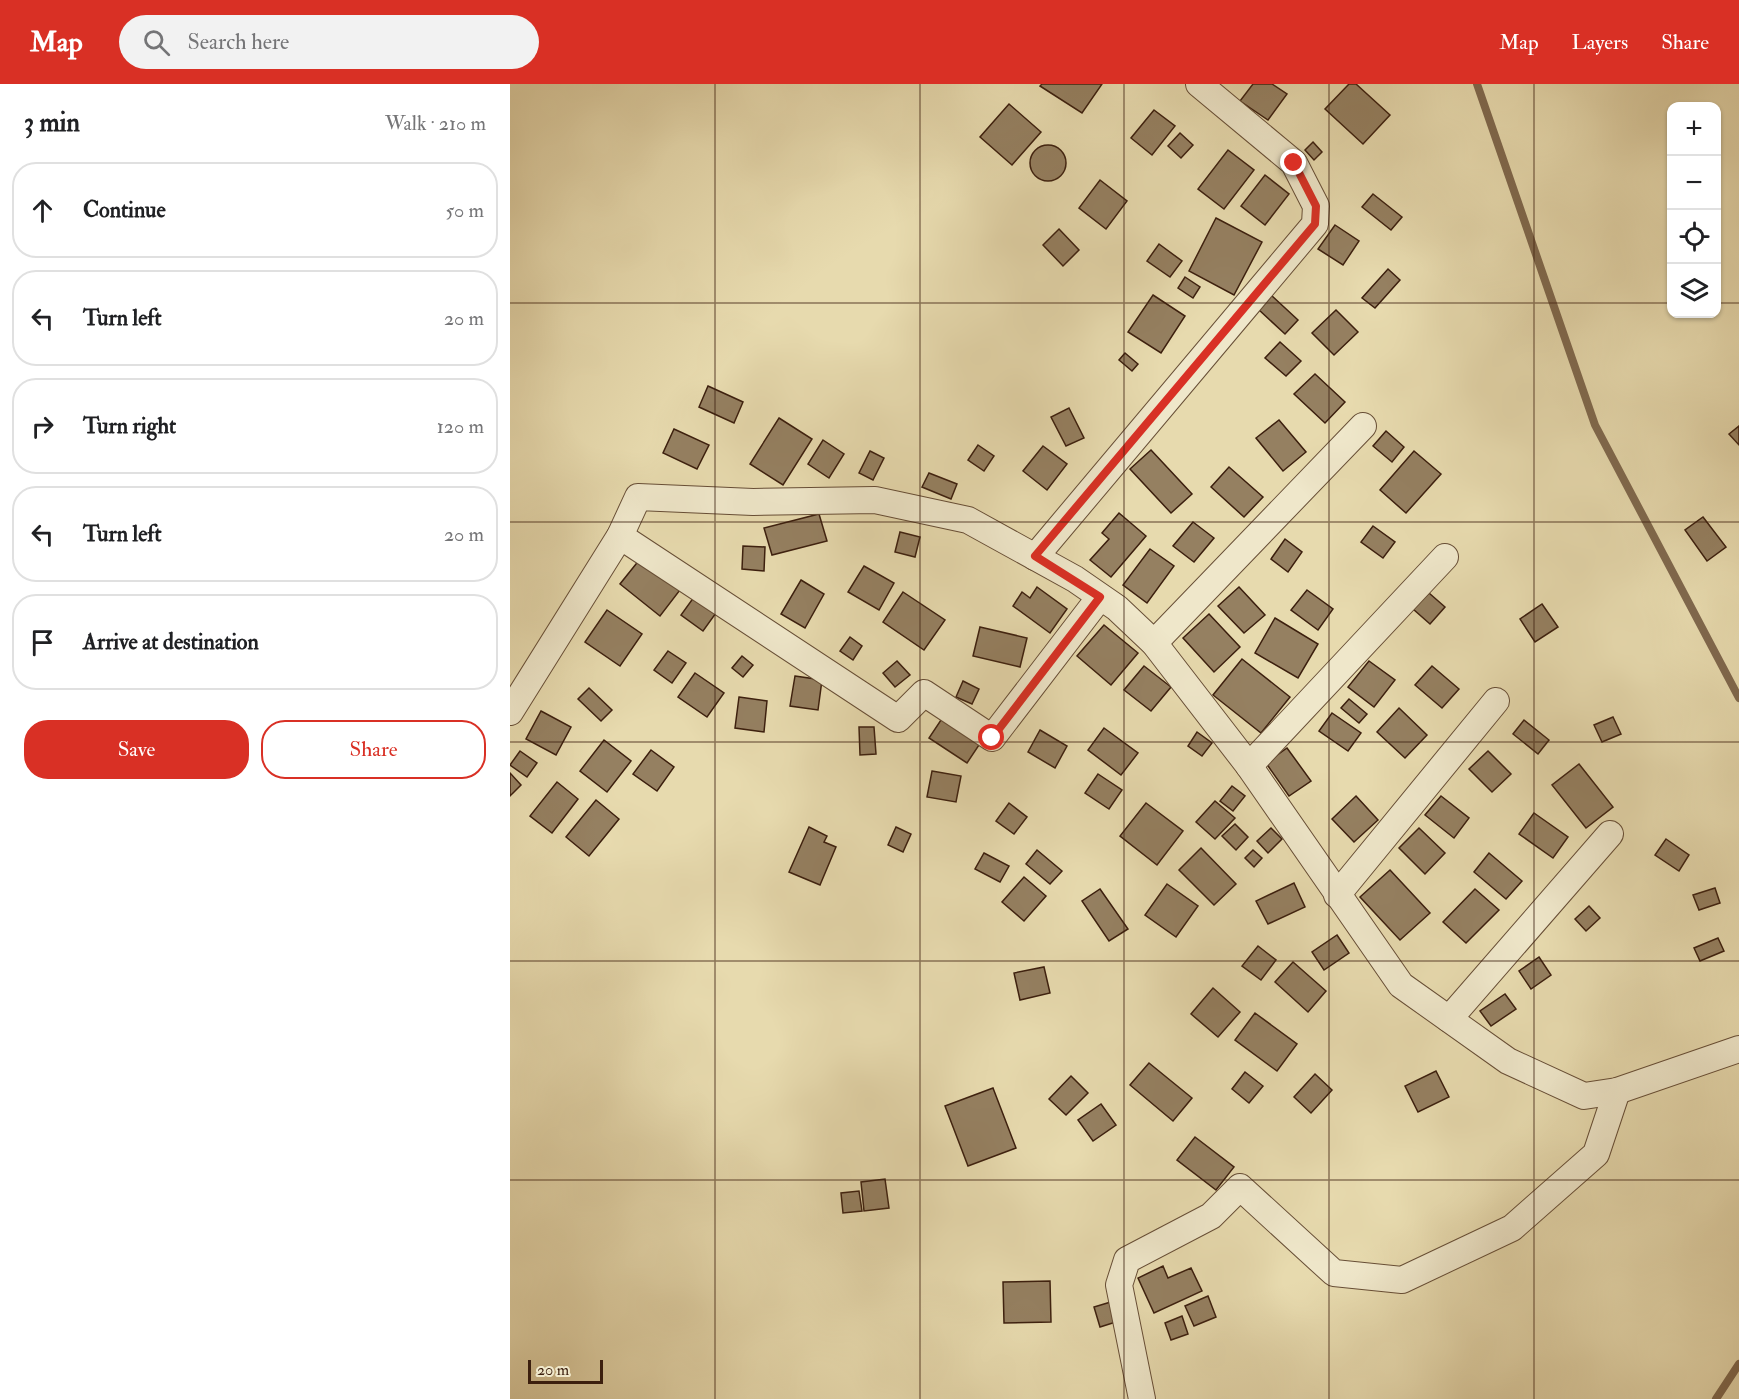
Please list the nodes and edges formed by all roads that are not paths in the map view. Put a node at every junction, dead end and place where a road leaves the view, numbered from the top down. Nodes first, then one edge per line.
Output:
1 (1199, 84) edge
2 (1364, 426) dead end
3 (620, 536) junction
4 (1035, 556) junction
5 (1445, 557) dead end
6 (1100, 597) junction
7 (1154, 643) junction
8 (1496, 701) dead end
9 (510, 712) edge
10 (1250, 766) junction
11 (1610, 834) dead end
12 (1337, 895) junction
13 (1449, 1019) junction
14 (1739, 1049) edge
15 (1617, 1091) junction
16 (1142, 1399) edge

1 - 4 street
2 - 7 street
3 - 4 street
3 - 6 street
3 - 9 street
4 - 6 street
5 - 10 street
6 - 7 street
7 - 10 street
8 - 12 street
10 - 12 street
11 - 13 street
12 - 13 street
13 - 15 street
14 - 15 street
15 - 16 street

